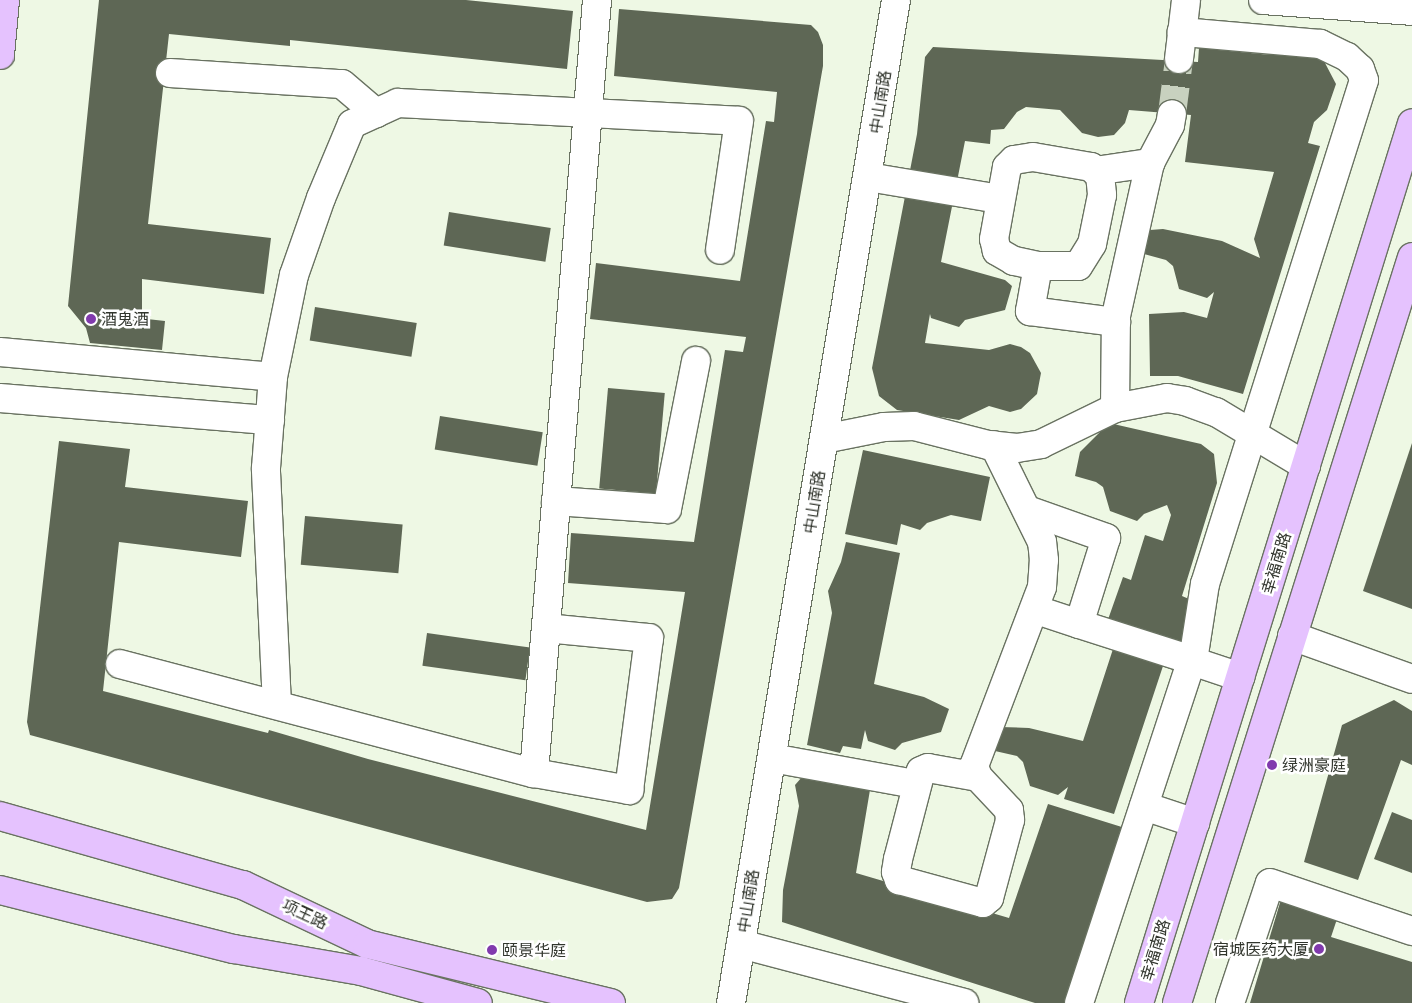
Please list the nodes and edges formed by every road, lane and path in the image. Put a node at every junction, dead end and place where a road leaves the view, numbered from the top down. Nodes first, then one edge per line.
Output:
1 (4, 0) edge
2 (597, 0) edge
3 (896, 0) edge
4 (1186, 0) edge
5 (1263, 0) edge
6 (1412, 11) edge
7 (1182, 32) junction
8 (0, 55) edge
9 (1179, 58) tunnel mouth
10 (170, 73) dead end
11 (376, 113) junction
12 (588, 113) junction
13 (1172, 114) tunnel mouth
14 (1412, 123) edge
15 (1150, 163) junction
16 (1096, 171) junction
17 (868, 177) junction
18 (1000, 199) junction
19 (720, 250) dead end
20 (1412, 257) edge
21 (1038, 266) junction
22 (1116, 322) junction
23 (0, 352) edge
24 (696, 361) dead end
25 (273, 377) junction
26 (0, 398) edge
27 (1115, 408) junction
28 (270, 420) junction
29 (1252, 434) junction
30 (824, 439) junction
31 (994, 445) junction
32 (1306, 466) junction
33 (556, 500) junction
34 (1027, 510) junction
35 (1034, 609) junction
36 (1079, 624) junction
37 (546, 628) junction
38 (1292, 636) junction
39 (1193, 661) junction
40 (120, 664) dead end
41 (1240, 677) junction
42 (1412, 679) edge
43 (277, 705) junction
44 (772, 758) junction
45 (534, 773) junction
46 (978, 777) junction
47 (915, 784) junction
48 (1144, 806) junction
49 (0, 816) edge
50 (1195, 823) junction
51 (0, 890) edge
52 (1412, 931) edge
53 (741, 944) junction
54 (467, 1002) edge
55 (611, 1003) edge
56 (732, 1003) edge
57 (964, 1003) edge
58 (1078, 1003) edge
59 (1139, 1003) edge
60 (1177, 1003) edge
61 (1230, 1003) edge

1 - 8 main road
2 - 12 street
3 - 17 street, 中山南路
4 - 7 street
5 - 6 street
7 - 9 street
7 - 29 street
10 - 11 street
11 - 12 street
11 - 25 street
12 - 19 street
12 - 33 street
13 - 15 street
14 - 32 main road, 幸福南路
15 - 16 street
15 - 22 street
16 - 18 street
16 - 21 street
17 - 18 street
17 - 30 street, 中山南路
18 - 21 street
20 - 38 main road
21 - 22 street
22 - 27 street
23 - 25 street
24 - 33 street
25 - 28 street
26 - 28 street
27 - 29 street
27 - 31 street
28 - 43 street
29 - 32 street
29 - 39 street
30 - 31 street
30 - 44 street, 中山南路
31 - 34 street
32 - 41 main road, 幸福南路
33 - 37 street
34 - 35 street
34 - 36 street
35 - 36 street
35 - 46 street
36 - 39 street
37 - 45 street
37 - 45 street
38 - 42 street
38 - 60 main road
39 - 41 street
39 - 48 street
40 - 43 street
41 - 50 main road, 幸福南路
43 - 45 street
44 - 47 street
44 - 53 street, 中山南路
46 - 47 street
46 - 47 street
48 - 50 street
48 - 58 street
49 - 55 main road, 项王路
50 - 59 main road, 幸福南路
51 - 54 main road
52 - 61 street
53 - 56 street, 中山南路
53 - 57 street

